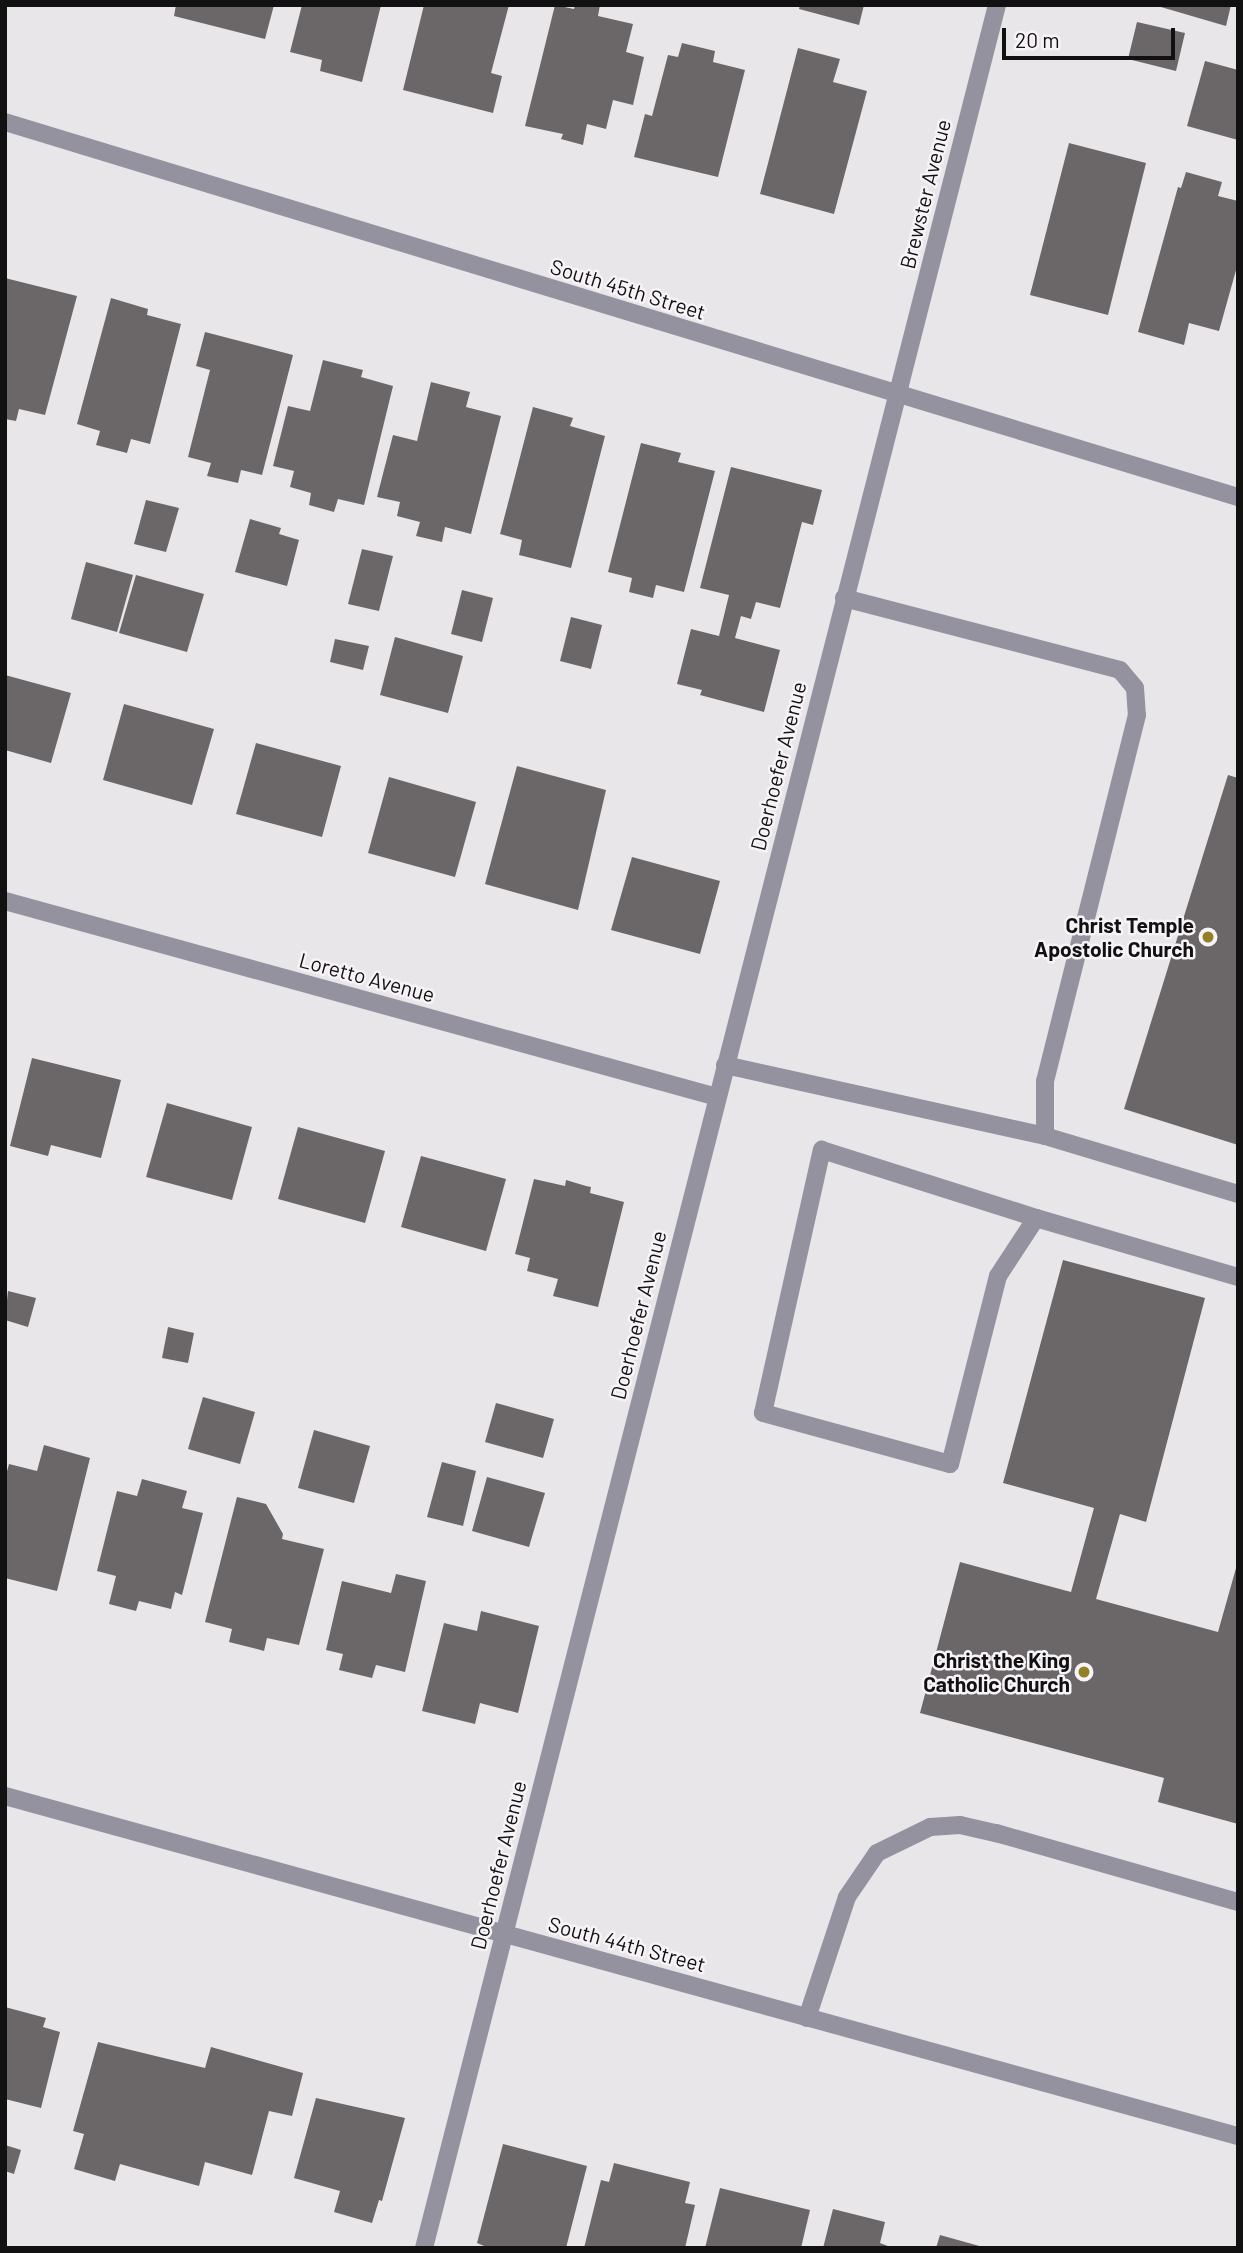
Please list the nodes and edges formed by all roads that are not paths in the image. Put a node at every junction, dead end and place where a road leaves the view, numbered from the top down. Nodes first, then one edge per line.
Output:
1 (997, 5) edge
2 (5, 122) edge
3 (897, 394) junction
4 (1238, 498) edge
5 (845, 598) junction
6 (5, 901) edge
7 (725, 1065) junction
8 (717, 1097) junction
9 (1045, 1136) junction
10 (1238, 1194) edge
11 (1037, 1218) junction
12 (1238, 1277) edge
13 (5, 1796) edge
14 (1238, 1902) edge
15 (504, 1934) junction
16 (807, 2018) junction
17 (1238, 2136) edge
18 (424, 2248) edge

1 - 3 street, Brewster Avenue
2 - 3 street, South 45th Street
3 - 4 street, South 45th Street
3 - 5 street, Doerhoefer Avenue
5 - 7 street, Doerhoefer Avenue
5 - 9 street
6 - 8 street, Loretto Avenue
7 - 8 street, Doerhoefer Avenue
7 - 9 street
8 - 15 street, Doerhoefer Avenue
9 - 10 street
11 - 11 street
11 - 12 street
13 - 15 street, South 44th Street
14 - 16 street
15 - 16 street, South 44th Street
15 - 18 street, Doerhoefer Avenue
16 - 17 street, South 44th Street

